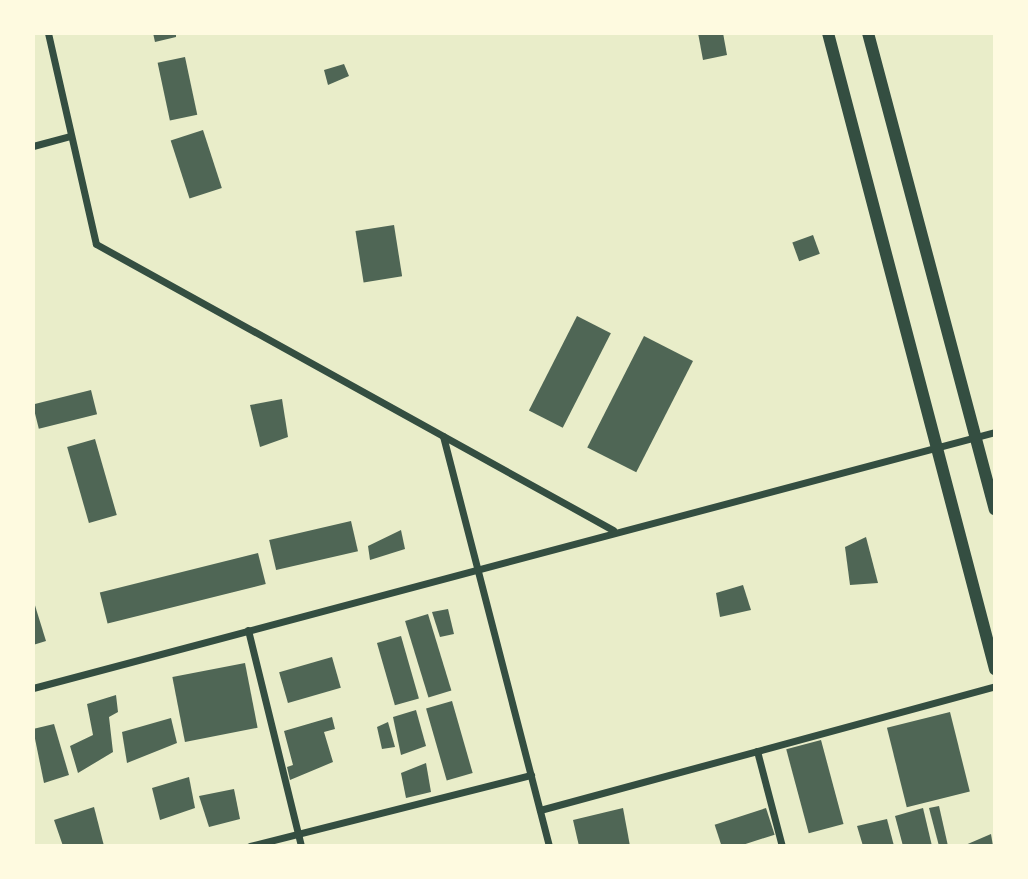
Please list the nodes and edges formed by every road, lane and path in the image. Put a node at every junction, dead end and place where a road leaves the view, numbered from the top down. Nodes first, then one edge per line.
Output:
1 (48, 33) edge
2 (828, 33) edge
3 (868, 33) edge
4 (70, 136) junction
5 (33, 146) edge
6 (995, 432) edge
7 (443, 436) junction
8 (973, 438) junction
9 (935, 448) junction
10 (995, 509) edge
11 (613, 530) junction
12 (478, 569) junction
13 (248, 630) junction
14 (995, 669) edge
15 (995, 686) edge
16 (33, 688) edge
17 (757, 751) junction
18 (531, 775) junction
19 (540, 810) junction
20 (298, 834) junction
21 (250, 846) edge
22 (301, 846) edge
23 (549, 846) edge
24 (782, 846) edge

1 - 4 street
2 - 9 street
3 - 8 street
4 - 5 street
4 - 7 street
6 - 8 street
7 - 11 street
7 - 12 street
8 - 9 street
8 - 10 street
9 - 11 street
9 - 14 street
11 - 12 street
12 - 13 street
12 - 18 street
13 - 16 street
13 - 20 street
15 - 17 street
17 - 19 street
17 - 24 street
18 - 19 street
18 - 20 street
19 - 23 street
20 - 21 street
20 - 22 street

